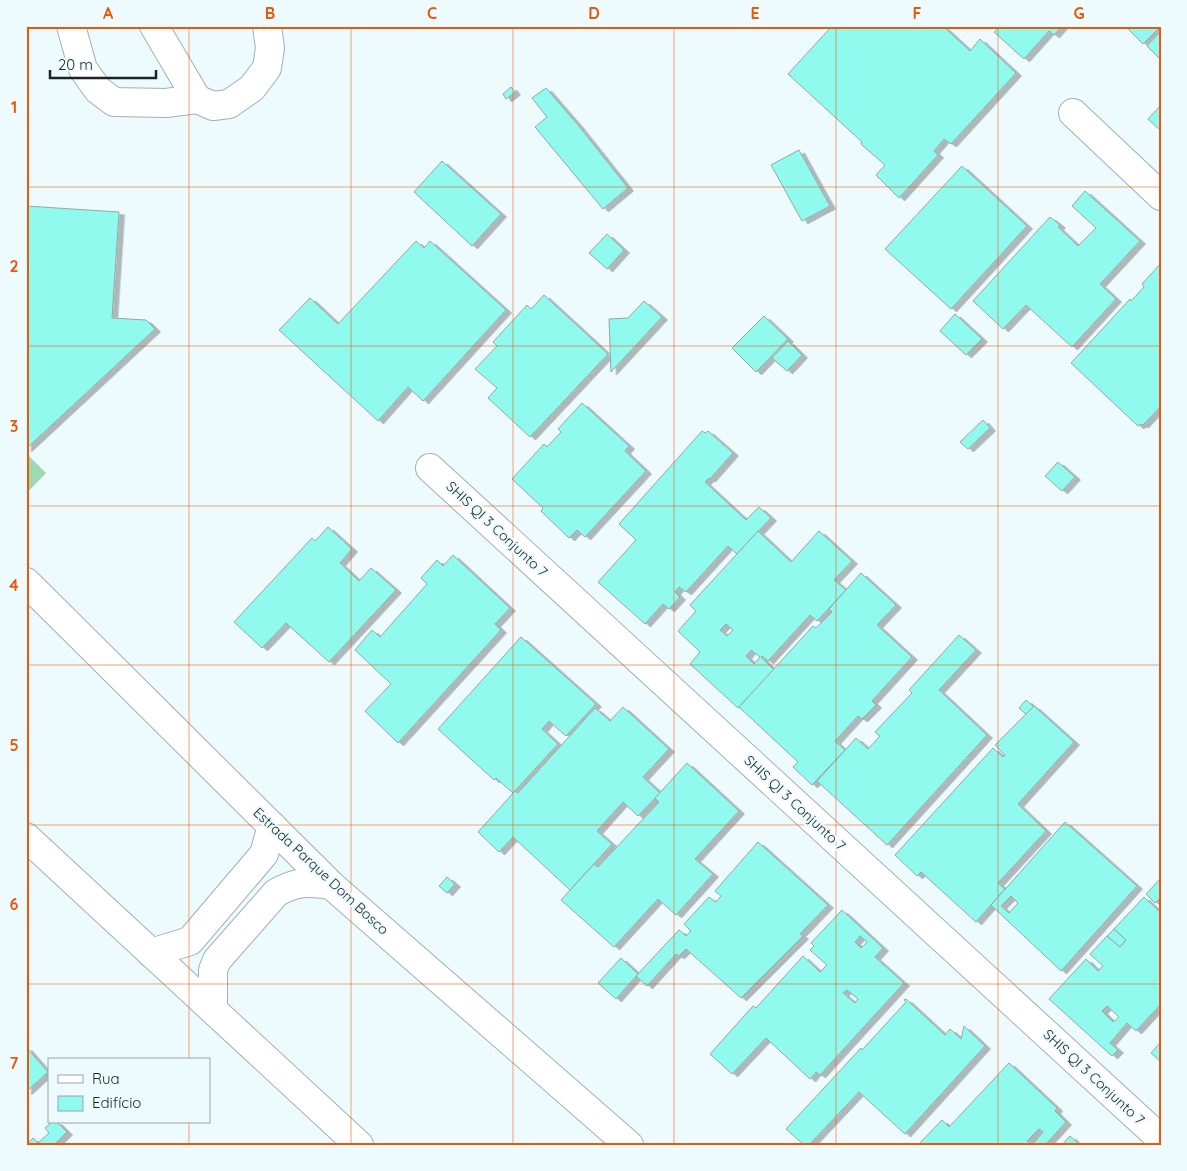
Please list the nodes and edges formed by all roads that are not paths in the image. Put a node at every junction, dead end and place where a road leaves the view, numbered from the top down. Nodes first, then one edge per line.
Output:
1 (71, 26) edge
2 (154, 26) edge
3 (267, 26) edge
4 (197, 99) junction
5 (1073, 114) dead end
6 (1161, 196) edge
7 (430, 468) dead end
8 (26, 582) edge
9 (272, 826) junction
10 (26, 838) edge
11 (331, 885) junction
12 (151, 953) junction
13 (213, 1010) junction
14 (1161, 1139) edge
15 (359, 1145) edge
16 (629, 1145) edge

1 - 4 main road
2 - 4 main road
3 - 4 main road
5 - 6 main road
7 - 14 main road, SHIS QI 3 Conjunto 7
8 - 9 main road, Estrada Parque Dom Bosco
9 - 11 main road, Estrada Parque Dom Bosco
9 - 12 main road
10 - 12 main road
11 - 13 main road
11 - 16 main road, Estrada Parque Dom Bosco
12 - 13 main road
13 - 15 main road

